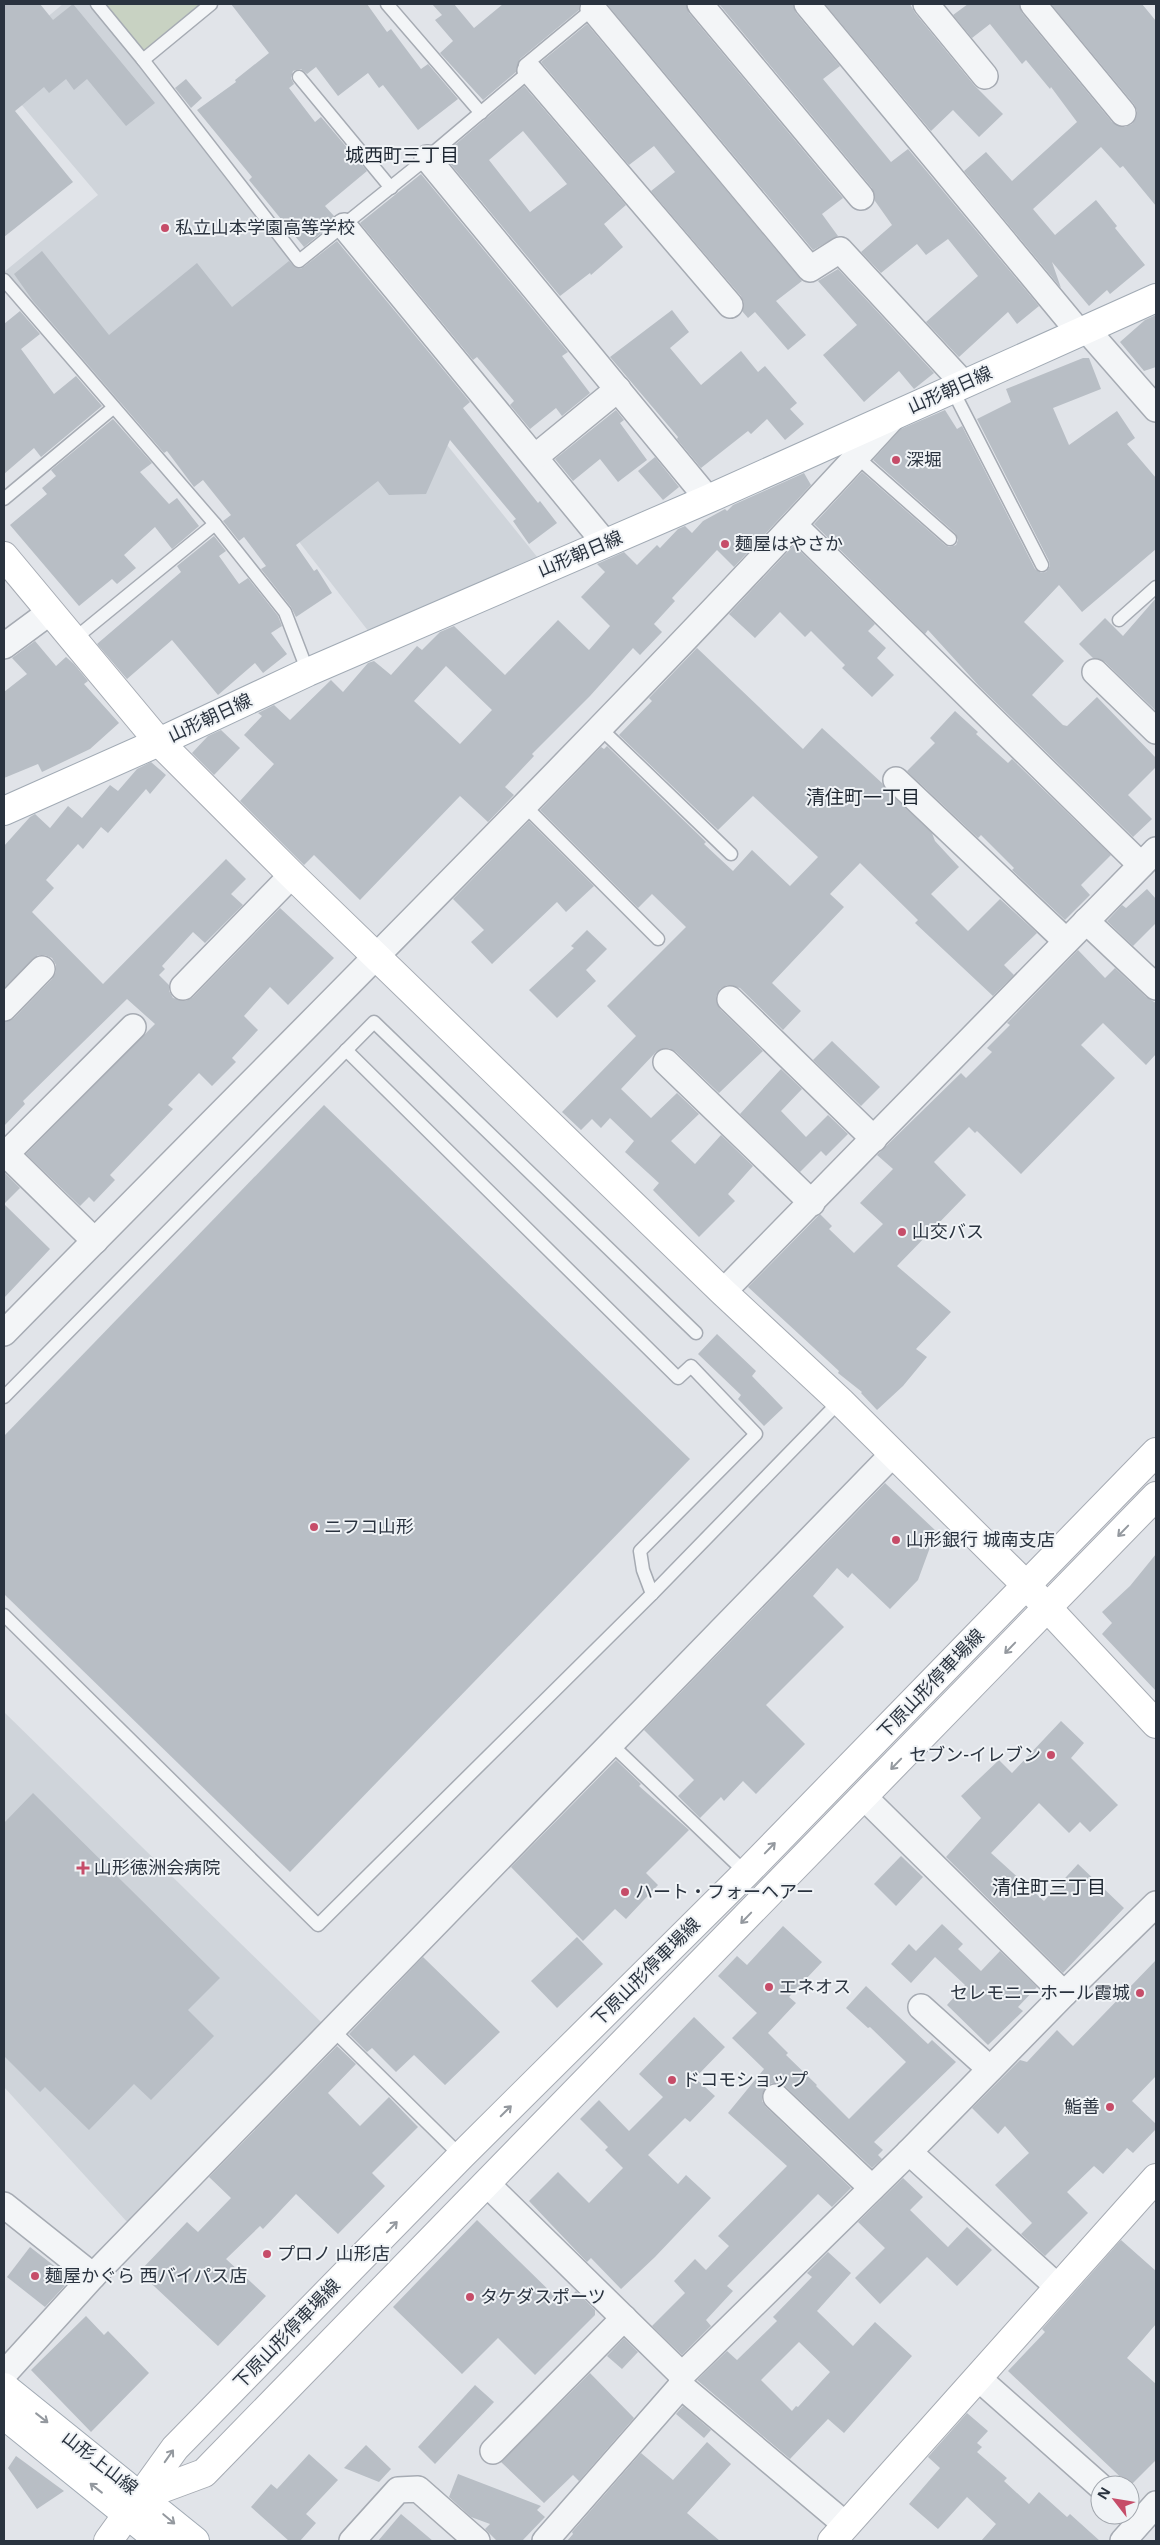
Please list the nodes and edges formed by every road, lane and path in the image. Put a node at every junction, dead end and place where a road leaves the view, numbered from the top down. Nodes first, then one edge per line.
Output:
1 (96, 4) edge
2 (211, 4) edge
3 (388, 4) edge
4 (700, 4) edge
5 (807, 4) edge
6 (1033, 4) edge
7 (596, 6) edge
8 (939, 8) edge
9 (143, 60) junction
10 (530, 71) junction
11 (985, 76) dead end
12 (299, 77) dead end
13 (481, 113) junction
14 (1123, 113) dead end
15 (428, 158) junction
16 (391, 188) junction
17 (861, 197) dead end
18 (344, 226) junction
19 (4, 280) edge
20 (1156, 298) edge
21 (730, 305) dead end
22 (1082, 331) junction
23 (958, 386) junction
24 (618, 389) junction
25 (113, 408) junction
26 (1156, 409) edge
27 (897, 413) junction
28 (535, 457) junction
29 (857, 457) junction
30 (4, 499) edge
31 (708, 499) junction
32 (215, 524) junction
33 (794, 525) junction
34 (950, 539) dead end
35 (605, 543) junction
36 (4, 556) edge
37 (1042, 565) dead end
38 (1156, 587) edge
39 (50, 612) junction
40 (1119, 620) dead end
41 (72, 640) junction
42 (4, 646) edge
43 (308, 672) junction
44 (1095, 672) dead end
45 (599, 727) junction
46 (1156, 731) edge
47 (159, 742) junction
48 (896, 780) dead end
49 (524, 805) junction
50 (4, 811) edge
51 (731, 854) dead end
52 (1148, 857) edge
53 (292, 875) junction
54 (1086, 921) junction
55 (658, 939) dead end
56 (1066, 941) junction
57 (377, 956) junction
58 (42, 969) dead end
59 (183, 987) dead end
60 (1156, 987) edge
61 (730, 999) dead end
62 (4, 1008) edge
63 (133, 1027) dead end
64 (346, 1050) junction
65 (666, 1062) dead end
66 (874, 1138) junction
67 (5, 1153) edge
68 (812, 1203) junction
69 (95, 1240) junction
70 (723, 1292) junction
71 (696, 1333) dead end
72 (4, 1334) edge
73 (4, 1397) edge
74 (840, 1402) junction
75 (1156, 1452) edge
76 (892, 1455) junction
77 (1156, 1496) edge
78 (1028, 1586) junction
79 (652, 1594) junction
80 (1048, 1609) junction
81 (4, 1615) edge
82 (1156, 1724) edge
83 (610, 1743) junction
84 (864, 1797) junction
85 (746, 1873) junction
86 (1156, 1904) edge
87 (1064, 1994) junction
88 (921, 2007) dead end
89 (332, 2028) junction
90 (990, 2069) junction
91 (776, 2097) dead end
92 (909, 2152) junction
93 (462, 2156) junction
94 (1156, 2178) edge
95 (486, 2183) junction
96 (872, 2188) junction
97 (4, 2205) edge
98 (93, 2276) junction
99 (1059, 2288) junction
100 (624, 2318) junction
101 (4, 2374) edge
102 (978, 2378) junction
103 (682, 2381) junction
104 (4, 2387) edge
105 (4, 2415) edge
106 (493, 2451) dead end
107 (1090, 2477) edge
108 (135, 2505) junction
109 (1146, 2518) edge
110 (839, 2533) edge
111 (108, 2541) edge
112 (160, 2541) edge
113 (195, 2541) edge
114 (352, 2541) edge
115 (477, 2541) edge
116 (545, 2541) edge
117 (1123, 2541) edge

1 - 9 lane
2 - 9 lane
3 - 13 lane
4 - 17 street
5 - 22 street
6 - 14 street
7 - 10 lane
7 - 23 street
8 - 11 street
9 - 18 lane
10 - 13 lane
10 - 21 street
12 - 16 lane
13 - 15 lane
15 - 16 lane
15 - 24 street
16 - 18 lane
18 - 28 street
19 - 25 lane
20 - 22 main road, 山形朝日線
22 - 23 main road, 山形朝日線
22 - 26 street
23 - 27 main road, 山形朝日線
23 - 37 lane
24 - 28 street
24 - 31 street
25 - 30 lane
25 - 32 lane
27 - 29 street
27 - 31 main road, 山形朝日線
28 - 35 street
29 - 33 street
29 - 34 lane
31 - 35 main road, 山形朝日線
32 - 41 lane
32 - 43 lane
33 - 45 street
33 - 52 street
35 - 43 main road, 山形朝日線
36 - 39 main road
38 - 40 lane
39 - 41 main road
39 - 42 street
41 - 47 main road
43 - 47 main road, 山形朝日線
44 - 46 street
45 - 49 street
45 - 51 lane
47 - 50 main road, 山形朝日線
47 - 53 main road
48 - 56 street
49 - 55 lane
49 - 57 street
52 - 54 street
53 - 57 main road
53 - 59 street
54 - 56 street
54 - 60 street
56 - 66 street
57 - 69 street
57 - 70 main road
58 - 62 street
61 - 66 street
63 - 67 street
64 - 71 lane
64 - 73 lane
64 - 79 lane
65 - 68 street
66 - 68 street
67 - 69 street
68 - 70 street
69 - 72 street
70 - 74 main road
74 - 76 main road
74 - 79 lane
75 - 78 main road, 下原山形停車場線
76 - 78 main road
76 - 83 street
77 -> 80 main road, 下原山形停車場線
78 - 80 main road
85 -> 78 main road, 下原山形停車場線
79 - 81 lane
80 - 82 main road
80 -> 84 main road, 下原山形停車場線
83 - 85 lane
83 - 89 street
84 - 87 street
84 -> 95 main road, 下原山形停車場線
93 -> 85 main road, 下原山形停車場線
86 - 87 street
87 - 90 street
88 - 90 street
89 - 93 lane
89 - 98 street
90 - 92 street
91 - 96 street
92 - 96 street
92 - 99 street
108 -> 93 main road, 下原山形停車場線
94 - 99 main road
95 - 100 street
95 - 108 main road, 下原山形停車場線
96 - 103 street
97 - 98 street
98 - 101 street
99 - 102 main road
100 - 103 street
100 - 106 street
102 - 107 street
102 - 110 main road
103 - 110 street
103 - 116 street
104 -> 108 main road, 山形上山線
108 -> 105 main road, 山形上山線
108 - 111 main road, 下原山形停車場線
108 - 112 main road, 山形上山線
108 -> 113 main road, 山形上山線
109 - 117 street
114 - 115 street

